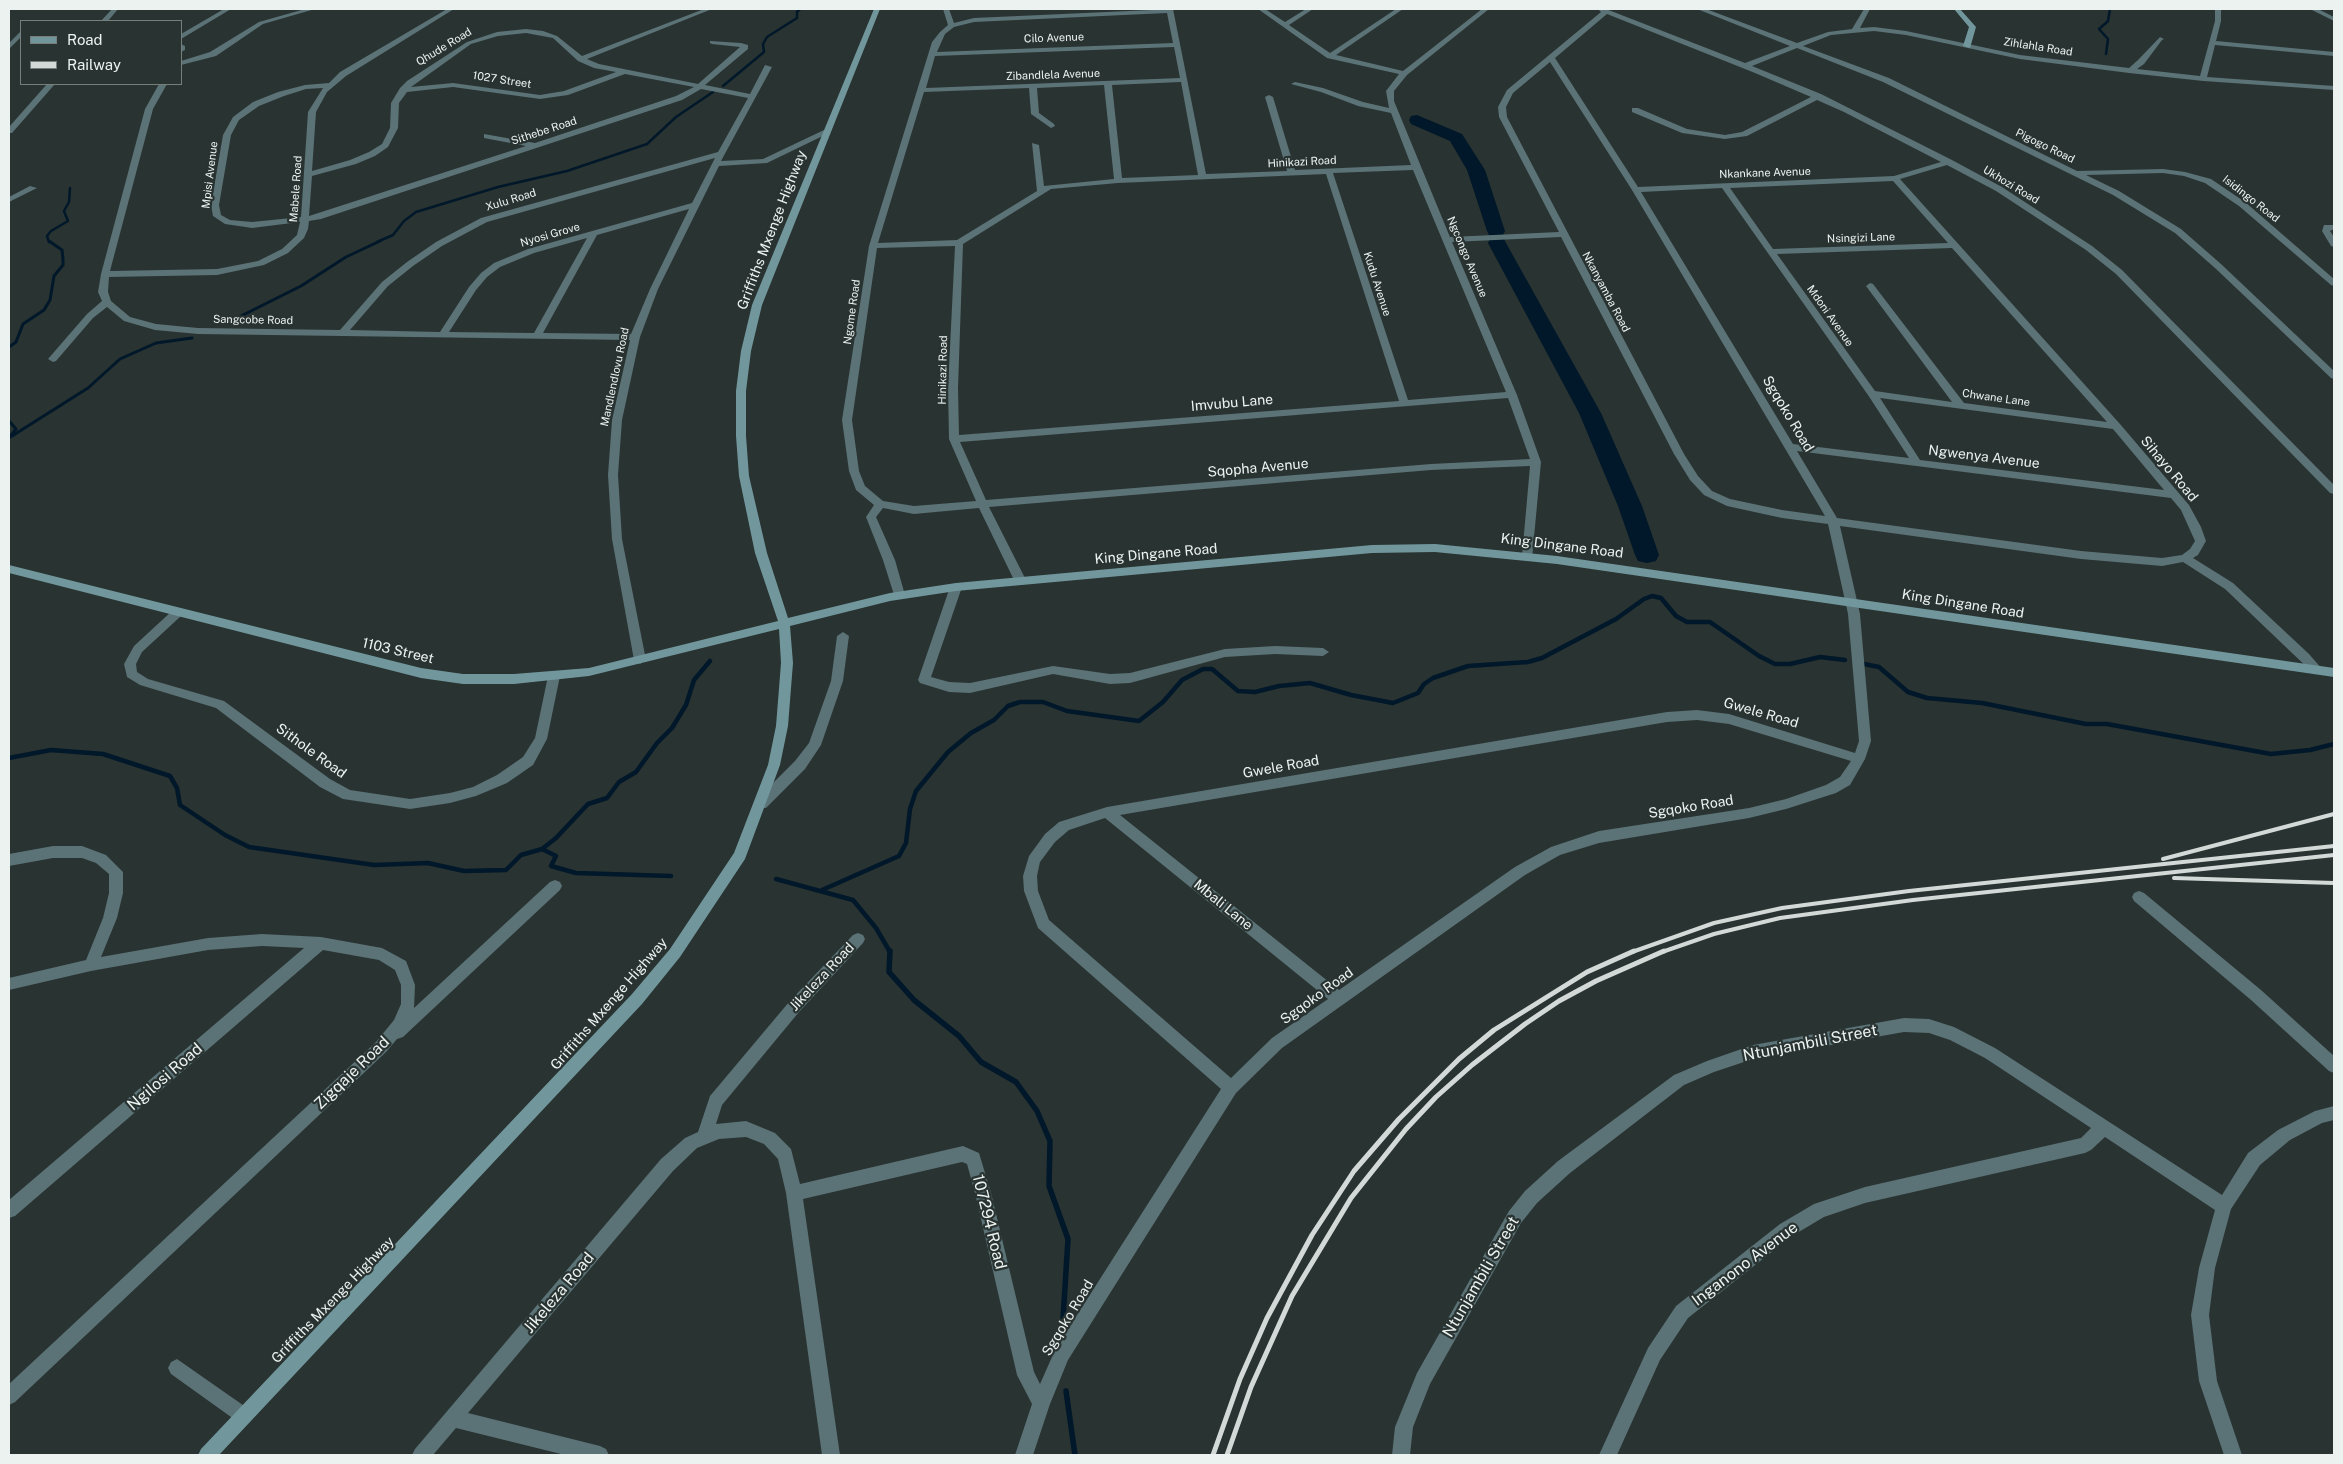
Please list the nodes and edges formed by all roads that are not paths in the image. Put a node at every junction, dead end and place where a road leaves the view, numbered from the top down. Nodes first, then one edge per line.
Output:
1 (115, 9) edge
2 (228, 9) edge
3 (312, 9) edge
4 (451, 9) edge
5 (709, 9) edge
6 (877, 9) edge
7 (946, 9) edge
8 (1260, 9) edge
9 (1310, 9) edge
10 (1400, 9) edge
11 (1486, 9) edge
12 (1700, 9) edge
13 (1957, 9) edge
14 (2218, 9) edge
15 (2313, 9) edge
16 (1171, 10) edge
17 (1603, 10) edge
18 (1866, 10) dead end
19 (2334, 19) edge
20 (105, 20) edge
21 (952, 26) junction
22 (1285, 26) junction
23 (1855, 30) junction
24 (182, 36) edge
25 (2160, 39) dead end
26 (15, 40) edge
27 (712, 42) dead end
28 (2212, 43) junction
29 (1176, 44) junction
30 (1795, 45) junction
31 (1968, 46) junction
32 (9, 47) edge
33 (932, 54) junction
34 (2334, 54) edge
35 (1330, 56) junction
36 (1551, 58) junction
37 (581, 59) junction
38 (182, 63) edge
39 (1745, 66) junction
40 (768, 68) dead end
41 (2129, 71) junction
42 (624, 72) junction
43 (1404, 73) junction
44 (2203, 79) junction
45 (1184, 80) junction
46 (1108, 84) junction
47 (1295, 84) dead end
48 (50, 85) edge
49 (162, 85) edge
50 (329, 85) junction
51 (700, 85) junction
52 (1033, 87) junction
53 (2334, 88) edge
54 (403, 90) junction
55 (923, 90) junction
56 (751, 96) junction
57 (1818, 96) junction
58 (1269, 97) dead end
59 (1635, 110) dead end
60 (1394, 111) junction
61 (1051, 126) dead end
62 (9, 131) edge
63 (827, 132) junction
64 (487, 136) dead end
65 (1035, 145) dead end
66 (536, 146) junction
67 (721, 154) junction
68 (1950, 162) junction
69 (716, 164) junction
70 (1416, 168) junction
71 (1329, 172) junction
72 (2076, 173) junction
73 (307, 174) junction
74 (1292, 174) junction
75 (1203, 178) junction
76 (1895, 178) junction
77 (1118, 180) junction
78 (1724, 186) junction
79 (33, 188) dead end
80 (1636, 190) junction
81 (1041, 191) junction
82 (9, 200) edge
83 (695, 205) junction
84 (305, 220) junction
85 (2334, 227) edge
86 (594, 234) junction
87 (1563, 234) junction
88 (1448, 240) junction
89 (959, 243) junction
90 (2334, 244) edge
91 (1953, 245) junction
92 (873, 246) junction
93 (1770, 252) junction
94 (2334, 269) edge
95 (2321, 272) junction
96 (105, 274) junction
97 (2334, 283) edge
98 (1870, 286) dead end
99 (107, 302) junction
100 (343, 333) junction
101 (444, 334) junction
102 (537, 336) junction
103 (635, 337) junction
104 (53, 359) dead end
105 (2334, 376) edge
106 (1872, 394) junction
107 (1512, 395) junction
108 (1404, 402) junction
109 (1961, 406) junction
110 (2116, 426) junction
111 (954, 439) junction
112 (1790, 447) junction
113 (1536, 462) junction
114 (1916, 462) junction
115 (2334, 491) edge
116 (2174, 495) junction
117 (880, 504) junction
118 (982, 504) junction
119 (1833, 520) junction
120 (1528, 556) junction
121 (2185, 558) junction
122 (9, 569) edge
123 (1020, 580) junction
124 (956, 587) junction
125 (899, 595) junction
126 (1852, 602) junction
127 (177, 613) junction
128 (784, 622) junction
129 (843, 636) dead end
130 (1323, 652) dead end
131 (640, 660) junction
132 (2317, 670) junction
133 (2334, 673) edge
134 (554, 676) junction
135 (1859, 759) junction
136 (760, 804) junction
137 (1106, 812) junction
138 (9, 860) edge
139 (555, 886) dead end
140 (2139, 897) dead end
141 (858, 939) dead end
142 (321, 943) junction
143 (90, 965) junction
144 (9, 984) edge
145 (1340, 999) junction
146 (381, 1048) junction
147 (2334, 1066) edge
148 (1231, 1088) junction
149 (2334, 1113) edge
150 (2103, 1128) junction
151 (704, 1137) junction
152 (794, 1193) junction
153 (2224, 1206) junction
154 (9, 1210) edge
155 (178, 1368) dead end
156 (9, 1396) edge
157 (1041, 1403) junction
158 (244, 1416) junction
159 (453, 1418) junction
160 (207, 1455) edge
161 (421, 1455) edge
162 (600, 1455) edge
163 (831, 1455) edge
164 (1024, 1455) edge
165 (1401, 1455) edge
166 (1608, 1455) edge
167 (2233, 1455) edge

1 - 20 street
2 - 24 street
3 - 38 street
4 - 50 street, Mabele Road
5 - 37 street
6 - 63 street, Griffiths Mxenge Highway
7 - 21 street
8 - 22 street
9 - 22 street
10 - 35 street
11 - 43 street, Ngcongo Avenue
12 - 30 street, Pigogo Road
13 - 31 street
14 - 28 street
15 - 19 street
16 - 21 street
16 - 29 street
17 - 36 street, Nkanyamba Road
17 - 39 street, Ukhozi Road
18 - 23 street
21 - 33 street, Ngome Road
22 - 35 street
23 - 30 street, Zihlahla Road
23 - 31 street, Zihlahla Road
25 - 41 street
26 - 32 street
27 - 51 street, Sithebe Road
28 - 34 street
28 - 44 street
29 - 33 street, Cilo Avenue
29 - 45 street
30 - 39 street, Zihlahla Road
30 - 72 street, Pigogo Road
31 - 41 street, Zihlahla Road
33 - 55 street, Ngome Road
35 - 43 street
36 - 80 street, Sgqoko Road
36 - 87 street, Nkanyamba Road
37 - 42 street, Qhude Road
37 - 54 street, Qhude Road
39 - 57 street, Ukhozi Road
40 - 56 street, Mandlendlovu Road
41 - 44 street, Zihlahla Road
42 - 51 street, Qhude Road
42 - 54 street, 1027 Street
43 - 60 street, Ngcongo Avenue
44 - 53 street, Zihlahla Road
45 - 46 street, Zibandlela Avenue
45 - 75 street
46 - 52 street, Zibandlela Avenue
46 - 77 street
47 - 60 street
48 - 62 street
49 - 96 street
50 - 73 street, Mabele Road
50 - 84 street, Mpisi Avenue
51 - 56 street, Qhude Road
51 - 66 street, Sithebe Road
52 - 55 street, Zibandlela Avenue
52 - 61 street
54 - 73 street, Qhude Road
55 - 92 street, Ngome Road
56 - 67 street, Mandlendlovu Road
57 - 59 street
57 - 68 street, Ukhozi Road
58 - 74 street
60 - 70 street, Ngcongo Avenue
63 - 69 street
63 - 128 street, Griffiths Mxenge Highway
64 - 66 street
65 - 81 street
66 - 84 street, Sithebe Road
67 - 69 street, Mandlendlovu Road
67 - 100 street, Xulu Road
68 - 76 street
68 - 115 street, Ukhozi Road
69 - 83 street, Mandlendlovu Road
70 - 71 street, Hinikazi Road
70 - 88 street, Ngcongo Avenue
71 - 74 street, Hinikazi Road
71 - 108 street, Kudu Avenue
72 - 95 street, Isidingo Road
72 - 105 street, Pigogo Road
73 - 84 street, Mabele Road
74 - 75 street, Hinikazi Road
75 - 77 street, Hinikazi Road
76 - 78 street, Nkankane Avenue
76 - 91 street, Sihayo Road
77 - 81 street, Hinikazi Road
78 - 80 street, Nkankane Avenue
78 - 93 street, Mdoni Avenue
79 - 82 street
80 - 112 street, Sgqoko Road
81 - 89 street, Hinikazi Road
83 - 86 street, Nyosi Grove
83 - 103 street, Mandlendlovu Road
84 - 96 street, Mabele Road
85 - 90 street
86 - 101 street, Nyosi Grove
86 - 102 street
87 - 88 street
87 - 119 street, Nkanyamba Road
88 - 107 street, Ngcongo Avenue
89 - 92 street
89 - 111 street, Hinikazi Road
91 - 93 street, Nsingizi Lane
91 - 110 street, Sihayo Road
92 - 117 street, Ngome Road
93 - 106 street, Mdoni Avenue
94 - 95 street
95 - 97 street, Isidingo Road
96 - 99 street
98 - 109 street
99 - 100 street, Sangcobe Road
99 - 104 street
100 - 101 street, Sangcobe Road
101 - 102 street, Sangcobe Road
102 - 103 street, Sangcobe Road
103 - 131 street, Mandlendlovu Road
106 - 109 street, Chwane Lane
106 - 114 street, Mdoni Avenue
107 - 108 street, Imvubu Lane
107 - 113 street, Ngcongo Avenue
108 - 111 street, Imvubu Lane
109 - 110 street, Chwane Lane
110 - 116 street, Sihayo Road
111 - 118 street, Hinikazi Road
112 - 114 street, Ngwenya Avenue
112 - 119 street, Sgqoko Road
113 - 118 street, Sqopha Avenue
113 - 120 street, Ngcongo Avenue
114 - 116 street, Ngwenya Avenue
116 - 121 street, Sihayo Road
117 - 118 street, Ngome Road
117 - 125 street
118 - 123 street, Hinikazi Road
119 - 121 street
119 - 126 street, Sgqoko Road
120 - 123 street, King Dingane Road
120 - 126 street, King Dingane Road
121 - 132 street
122 - 127 street, 1103 Street
123 - 124 street, King Dingane Road
124 - 125 street, King Dingane Road
124 - 130 street
125 - 128 street, King Dingane Road
126 - 132 street, King Dingane Road
126 - 135 street, Sgqoko Road
127 - 134 street, 1103 Street
127 - 134 street, Sithole Road
128 - 131 street, 1103 Street
128 - 136 street, Griffiths Mxenge Highway
129 - 136 street
131 - 134 street, 1103 Street
132 - 133 street, King Dingane Road
135 - 137 street, Gwele Road
135 - 145 street, Sgqoko Road
136 - 158 street, Griffiths Mxenge Highway
137 - 145 street, Mbali Lane
137 - 148 street, Gwele Road
138 - 143 street
139 - 146 street
140 - 147 street
141 - 151 street, Jikeleza Road
142 - 143 street, Zigqaje Road
142 - 146 street, Zigqaje Road
142 - 154 street, Ngilosi Road
143 - 144 street, Zigqaje Road
145 - 148 street, Sgqoko Road
146 - 156 street, Zigqaje Road
148 - 157 street, Sgqoko Road
149 - 153 street
150 - 153 street, Ntunjambili Street
150 - 165 street, Ntunjambili Street
150 - 166 street, Inganono Avenue
151 - 152 street, Jikeleza Road
151 - 159 street, Jikeleza Road
152 - 157 street, 107294 Road
152 - 163 street, Jikeleza Road
153 - 167 street
155 - 158 street
157 - 164 street, Sgqoko Road
158 - 160 street, Griffiths Mxenge Highway
159 - 161 street, Jikeleza Road
159 - 162 street

